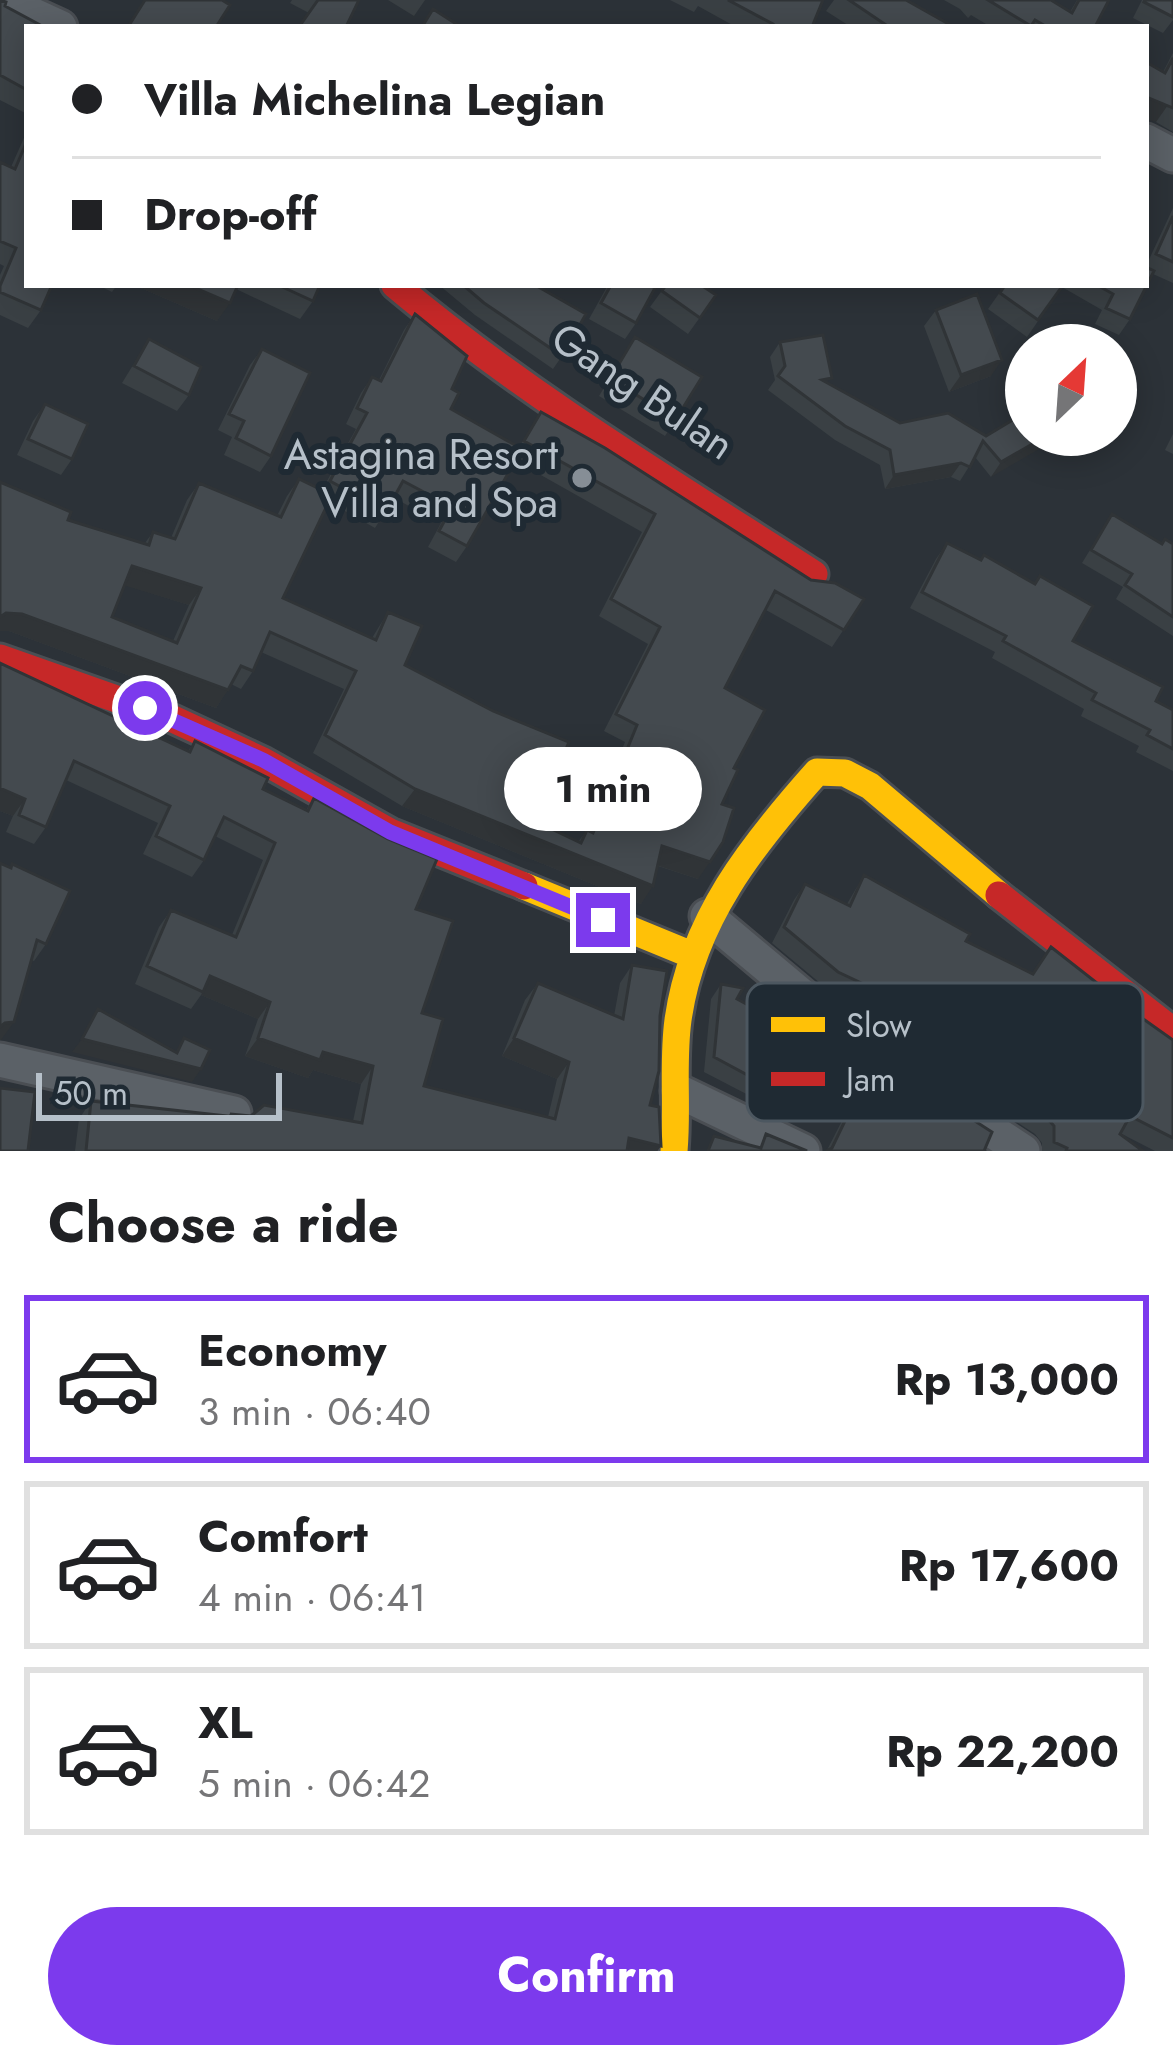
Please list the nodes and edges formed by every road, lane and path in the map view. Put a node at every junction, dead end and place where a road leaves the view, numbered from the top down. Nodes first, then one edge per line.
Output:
1 (1, 0) edge
2 (0, 11) edge
3 (28, 24) edge
4 (53, 24) edge
5 (399, 288) edge
6 (423, 288) edge
7 (818, 568) joint
8 (0, 658) edge
9 (707, 916) junction
10 (692, 955) junction
11 (787, 983) edge
12 (1108, 983) edge
13 (1143, 1010) edge
14 (1173, 1031) edge
15 (0, 1060) edge
16 (678, 1091) junction
17 (233, 1113) edge
18 (977, 1121) edge
19 (674, 1151) edge
20 (803, 1151) edge
21 (1023, 1151) edge

1 - 4 street
2 - 3 street
5 - 7 street
6 - 7 street, Gang Bulan
8 - 10 street
9 - 10 street
9 - 11 street
9 - 12 street
10 - 16 street
13 - 14 street
15 - 17 street
16 - 19 street
16 - 20 street
18 - 21 street

